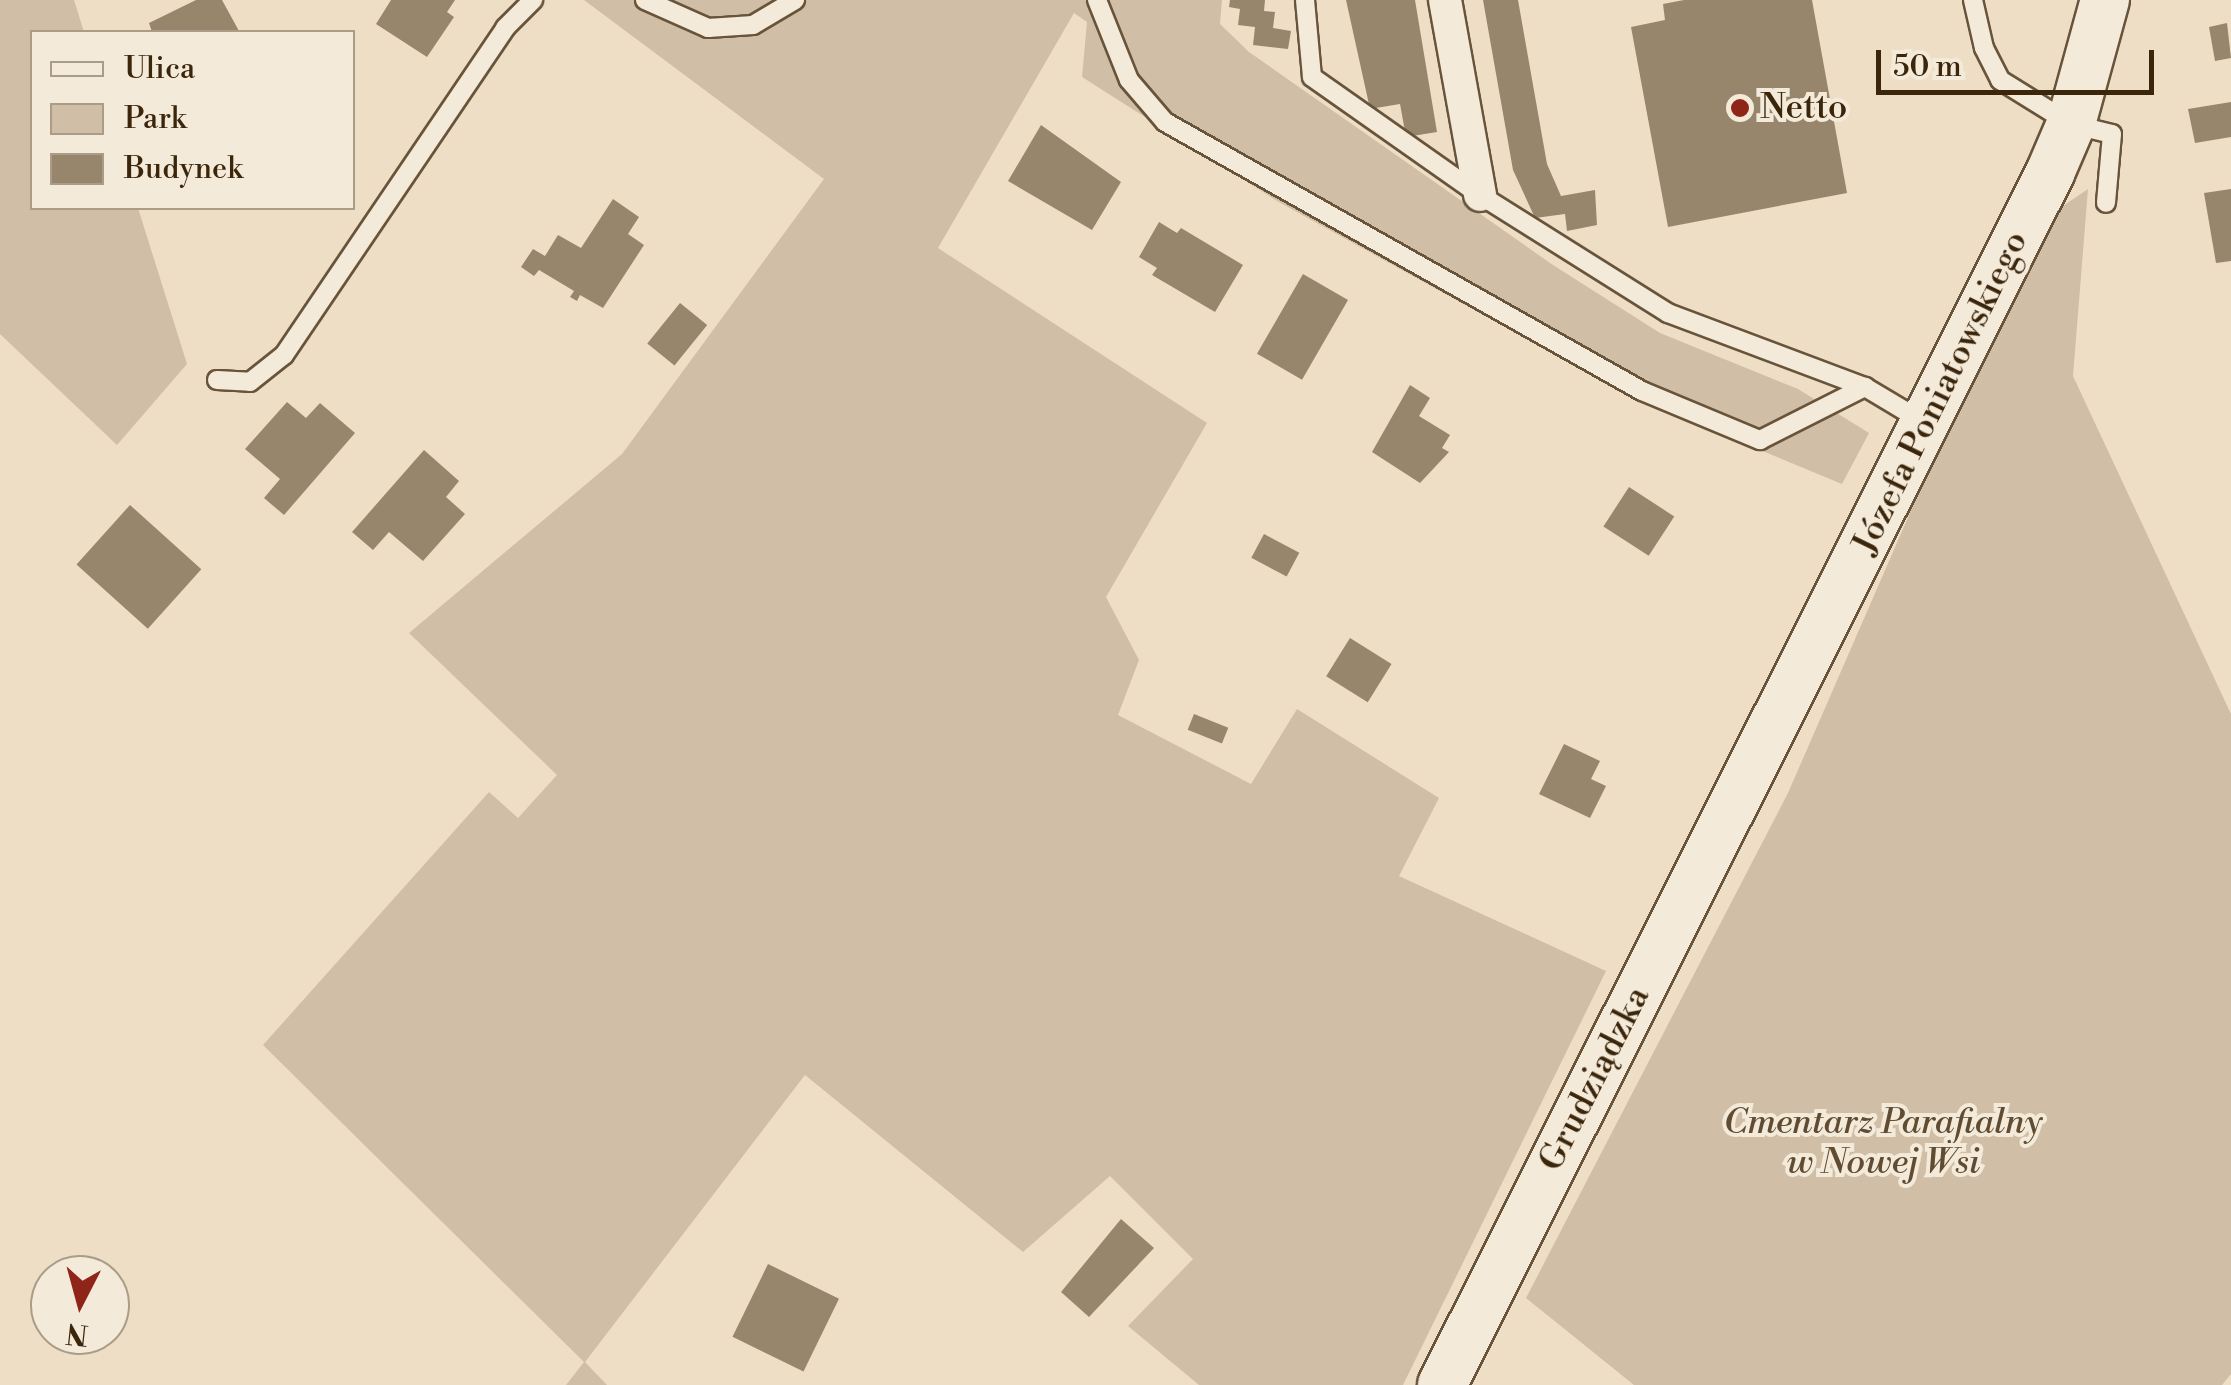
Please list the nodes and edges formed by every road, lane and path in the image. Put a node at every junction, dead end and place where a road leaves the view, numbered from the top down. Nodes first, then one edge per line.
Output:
1 (533, 0) edge
2 (644, 0) edge
3 (796, 0) edge
4 (1097, 0) edge
5 (1305, 0) edge
6 (1446, 0) edge
7 (1973, 0) edge
8 (2105, 0) edge
9 (2072, 124) junction
10 (1480, 195) junction
11 (2106, 203) dead end
12 (217, 380) dead end
13 (1865, 387) junction
14 (1926, 424) junction
15 (1749, 775) joint
16 (1442, 1385) edge

1 - 12 lane
2 - 3 lane
4 - 13 lane
5 - 10 lane
6 - 10 street
7 - 9 lane
8 - 9 street, Józefa Poniatowskiego
9 - 11 lane
9 - 14 street, Józefa Poniatowskiego
10 - 13 lane
13 - 14 lane
14 - 15 street, Józefa Poniatowskiego
15 - 16 street, Grudziądzka

